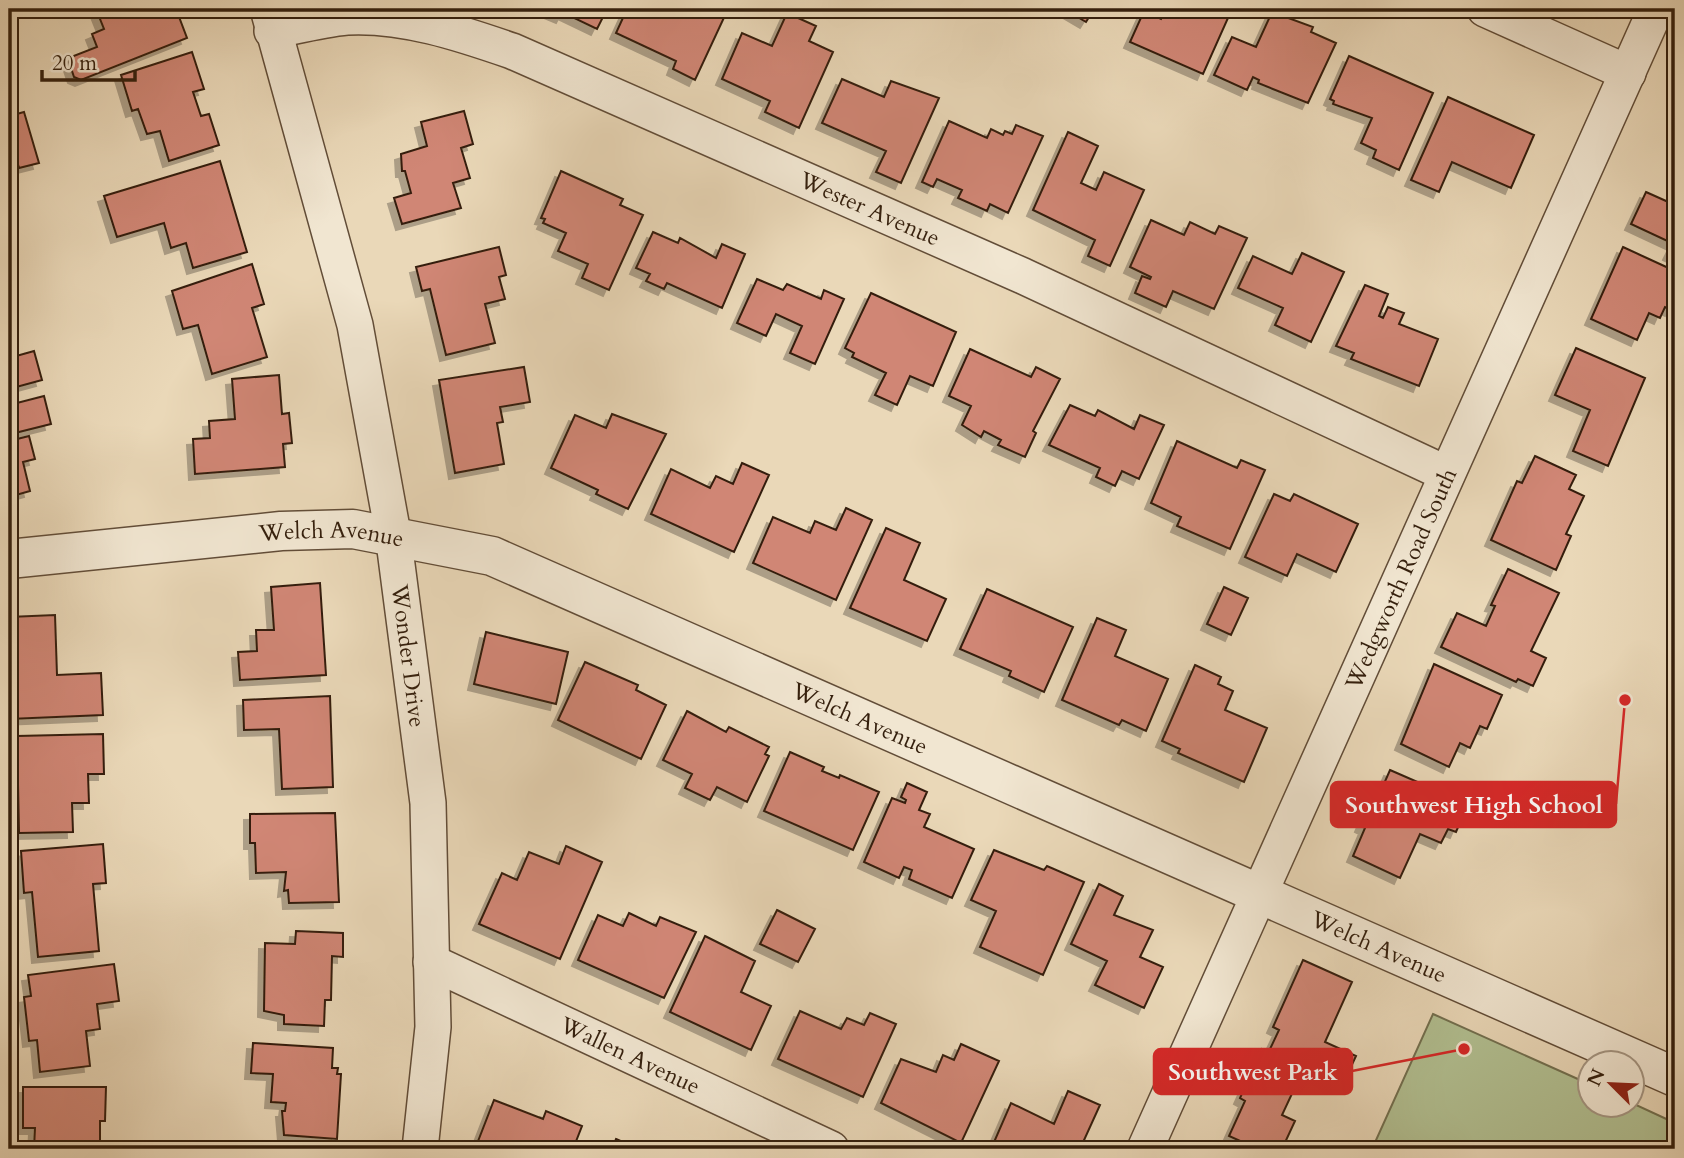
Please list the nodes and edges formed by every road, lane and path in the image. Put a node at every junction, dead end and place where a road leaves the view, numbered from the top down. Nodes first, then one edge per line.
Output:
1 (1485, 9) edge
2 (1656, 9) edge
3 (270, 20) edge
4 (1628, 73) junction
5 (1447, 474) junction
6 (393, 534) junction
7 (9, 559) edge
8 (1258, 892) junction
9 (431, 962) junction
10 (1675, 1077) edge
11 (420, 1149) edge
12 (831, 1149) edge
13 (1145, 1149) edge

1 - 4 street
2 - 4 street, Wedgworth Road South
3 - 5 street, Wester Avenue
3 - 6 street, Wonder Drive
4 - 5 street, Wedgworth Road South
5 - 8 street, Wedgworth Road South
6 - 7 street, Welch Avenue
6 - 8 street, Welch Avenue
6 - 9 street, Wonder Drive
8 - 10 street, Welch Avenue
8 - 13 street, Wedgworth Road South
9 - 11 street, Wonder Drive
9 - 12 street, Wallen Avenue

